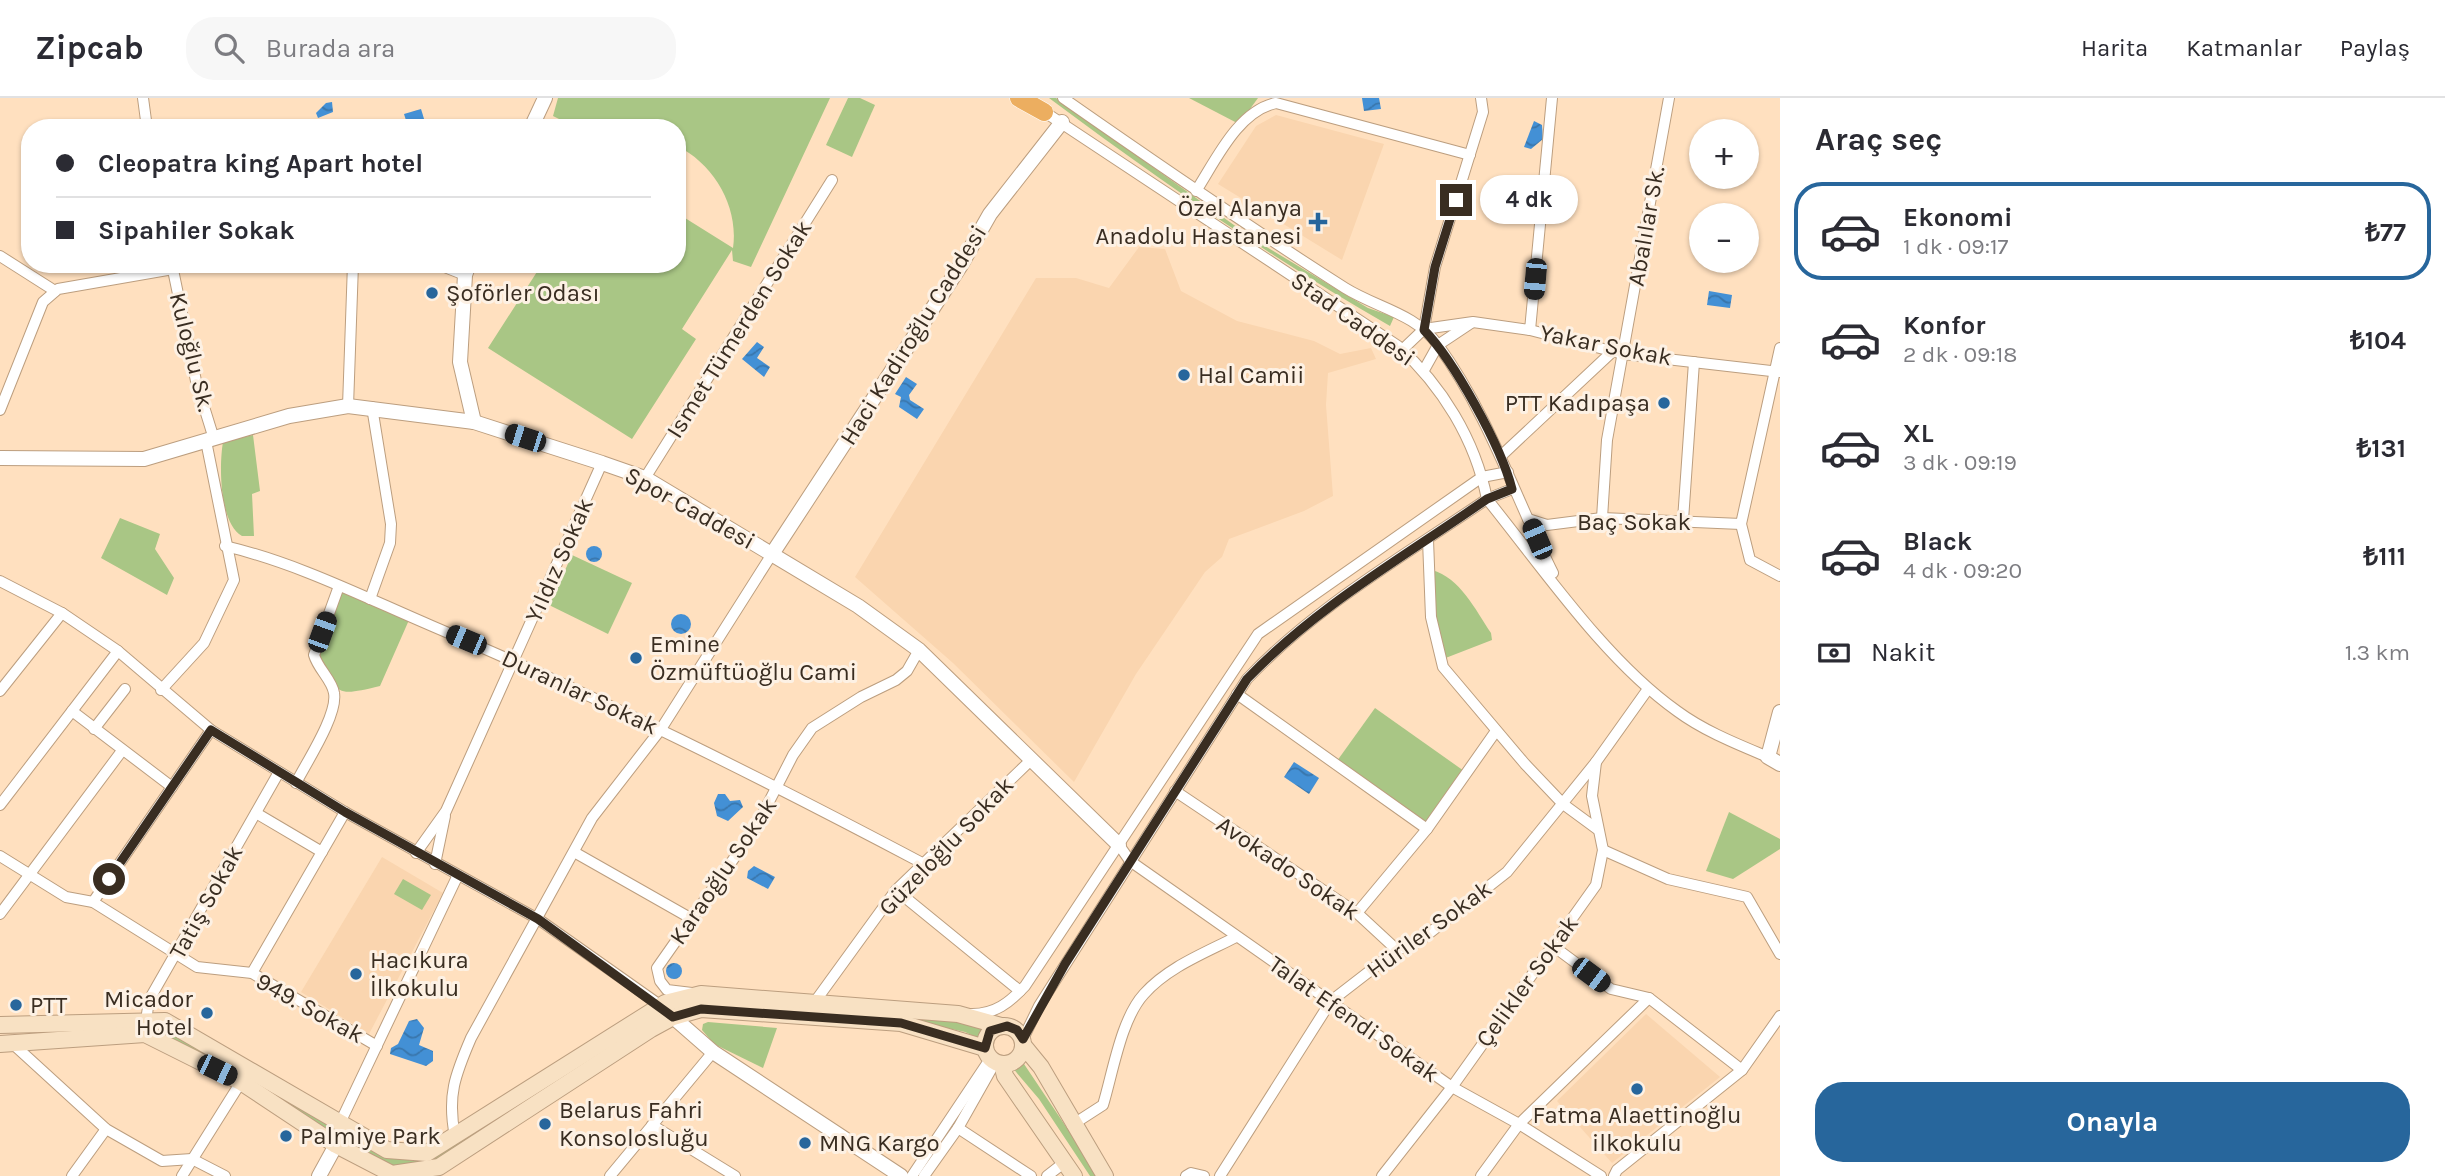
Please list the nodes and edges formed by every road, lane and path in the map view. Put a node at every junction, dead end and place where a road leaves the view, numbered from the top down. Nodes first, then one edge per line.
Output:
1 (143, 98) edge
2 (545, 98) edge
3 (1019, 98) edge
4 (1028, 98) edge
5 (1063, 98) edge
6 (1481, 98) edge
7 (1552, 98) edge
8 (1669, 98) edge
9 (1044, 112) junction
10 (146, 119) edge
11 (535, 119) edge
12 (1062, 122) junction
13 (1470, 155) junction
14 (832, 180) dead end
15 (1196, 191) junction
16 (0, 256) edge
17 (21, 269) edge
18 (27, 273) edge
19 (143, 273) edge
20 (173, 273) edge
21 (353, 273) edge
22 (467, 273) edge
23 (55, 291) junction
24 (1473, 322) junction
25 (1424, 330) junction
26 (1530, 330) junction
27 (1438, 345) junction
28 (1780, 348) edge
29 (1402, 350) junction
30 (1618, 352) junction
31 (1694, 362) junction
32 (1424, 370) junction
33 (1778, 371) edge
34 (348, 406) junction
35 (372, 407) junction
36 (0, 410) edge
37 (474, 422) junction
38 (210, 440) junction
39 (1502, 455) junction
40 (0, 458) edge
41 (602, 463) junction
42 (1508, 472) junction
43 (1482, 477) junction
44 (645, 478) junction
45 (1512, 489) junction
46 (1487, 499) junction
47 (1602, 518) junction
48 (1528, 519) junction
49 (1683, 520) junction
50 (1741, 524) junction
51 (1427, 540) junction
52 (225, 545) junction
53 (772, 554) junction
54 (1780, 576) edge
55 (0, 581) edge
56 (339, 586) junction
57 (1562, 591) junction
58 (370, 599) junction
59 (62, 613) junction
60 (919, 650) junction
61 (118, 651) junction
62 (514, 660) junction
63 (125, 689) dead end
64 (1648, 689) junction
65 (161, 690) junction
66 (0, 691) edge
67 (1237, 694) junction
68 (72, 711) junction
69 (1780, 712) edge
70 (94, 729) junction
71 (661, 729) junction
72 (211, 730) junction
73 (1496, 731) junction
74 (121, 752) junction
75 (1031, 760) junction
76 (1774, 761) edge
77 (1596, 762) junction
78 (279, 772) junction
79 (296, 783) junction
80 (779, 787) junction
81 (172, 788) junction
82 (1175, 791) junction
83 (1563, 804) junction
84 (0, 805) edge
85 (446, 811) junction
86 (345, 812) junction
87 (256, 813) junction
88 (1427, 829) junction
89 (1597, 829) junction
90 (1119, 845) junction
91 (1603, 850) junction
92 (322, 852) junction
93 (574, 852) junction
94 (416, 853) junction
95 (0, 856) edge
96 (1130, 860) junction
97 (435, 864) junction
98 (924, 864) junction
99 (28, 874) junction
100 (457, 877) junction
101 (896, 890) junction
102 (93, 902) junction
103 (1357, 913) junction
104 (0, 914) edge
105 (538, 919) junction
106 (692, 919) junction
107 (1236, 937) junction
108 (1553, 946) junction
109 (1396, 950) junction
110 (1780, 954) edge
111 (176, 956) junction
112 (253, 973) junction
113 (1020, 991) junction
114 (701, 994) junction
115 (1649, 998) junction
116 (1331, 1001) junction
117 (814, 1003) junction
118 (667, 1011) junction
119 (958, 1013) junction
120 (1780, 1016) edge
121 (0, 1025) edge
122 (1001, 1026) junction
123 (145, 1027) junction
124 (1023, 1042) junction
125 (6, 1044) edge
126 (377, 1045) junction
127 (713, 1052) junction
128 (993, 1058) junction
129 (1742, 1070) junction
130 (241, 1082) junction
131 (1452, 1087) junction
132 (340, 1123) junction
133 (1519, 1124) junction
134 (652, 1125) junction
135 (1072, 1125) junction
136 (958, 1128) junction
137 (106, 1129) junction
138 (455, 1136) junction
139 (335, 1145) junction
140 (192, 1159) junction
141 (1065, 1162) junction
142 (438, 1171) edge
143 (393, 1175) edge
144 (896, 1175) edge
145 (72, 1176) edge
146 (183, 1176) edge
147 (225, 1176) edge
148 (319, 1176) edge
149 (610, 1176) edge
150 (735, 1176) edge
151 (912, 1176) edge
152 (924, 1176) edge
153 (1031, 1176) edge
154 (1046, 1176) edge
155 (1074, 1176) edge
156 (1105, 1176) edge
157 (1186, 1176) edge
158 (1204, 1176) edge
159 (1220, 1176) edge
160 (1382, 1176) edge
161 (1481, 1176) edge
162 (1601, 1176) edge
163 (1614, 1176) edge

1 - 10 street
2 - 11 street
3 - 9 highway
4 - 9 street, Stad Caddesi
5 - 15 street, Stad Caddesi
6 - 13 street
7 - 26 street
8 - 30 street, Abalılar Sk.
9 - 12 street, Stad Caddesi
12 - 29 street, Stad Caddesi
12 - 53 street, Haci Kadiroğlu Caddesi
13 - 15 street
13 - 25 street
14 - 44 street, Ismet Tümerden Sokak
15 - 25 street, Stad Caddesi
16 - 17 street
18 - 23 street
19 - 23 street
20 - 38 street, Kuloğlu Sk.
21 - 34 street
22 - 37 street
23 - 36 street
24 - 25 street, Yakar Sokak
24 - 26 street, Yakar Sokak
24 - 27 street
25 - 27 street, Stad Caddesi
25 - 29 street
26 - 30 street, Yakar Sokak
27 - 32 street
27 - 39 street, Stad Caddesi
28 - 33 street
29 - 32 street, Stad Caddesi
30 - 31 street, Yakar Sokak
30 - 39 street
30 - 47 street, Abalılar Sk.
31 - 33 street, Yakar Sokak
31 - 49 street
32 - 43 street, Stad Caddesi
33 - 50 street
34 - 35 street, Spor Caddesi
34 - 38 street, Spor Caddesi
35 - 37 street, Spor Caddesi
35 - 58 street
37 - 41 street, Spor Caddesi
38 - 40 street, Spor Caddesi
38 - 52 street, Kuloğlu Sk.
39 - 42 street, Stad Caddesi
41 - 44 street, Spor Caddesi
41 - 62 street, Yıldız Sokak
42 - 43 street
42 - 45 street, Stad Caddesi
43 - 46 street, Stad Caddesi
43 - 90 street
44 - 53 street, Spor Caddesi
45 - 46 street
45 - 48 street, Stad Caddesi
46 - 51 street
46 - 57 street, Stad Caddesi
47 - 48 street, Baç Sokak
47 - 49 street, Baç Sokak
48 - 57 street, Stad Caddesi
49 - 50 street, Baç Sokak
50 - 54 street
51 - 67 street
51 - 73 street
52 - 56 street, Duranlar Sokak
52 - 65 street, Kuloğlu Sk.
53 - 60 street, Spor Caddesi
53 - 71 street
55 - 59 street
56 - 58 street, Duranlar Sokak
56 - 79 street
57 - 64 street, Stad Caddesi
58 - 62 street, Duranlar Sokak
59 - 61 street
59 - 66 street
60 - 75 street, Spor Caddesi
60 - 80 street, Karaoğlu Sokak
61 - 65 street
61 - 68 street
62 - 71 street, Duranlar Sokak
62 - 85 street, Yıldız Sokak
63 - 70 street
64 - 76 street, Stad Caddesi
64 - 77 street, Hüriler Sokak
65 - 72 street
67 - 82 street
67 - 88 street
68 - 70 street
68 - 84 street
69 - 76 street
70 - 74 street
71 - 80 street, Duranlar Sokak
71 - 93 street
72 - 78 street
72 - 81 street
73 - 83 street
73 - 88 street
74 - 81 street
74 - 99 street
75 - 90 street, Spor Caddesi
75 - 98 street, Güzeloğlu Sokak
77 - 83 street, Hüriler Sokak
77 - 89 street, Çelikler Sokak
78 - 79 street
78 - 87 street, Tatiş Sokak
79 - 86 street
80 - 98 street, Duranlar Sokak
80 - 106 street, Karaoğlu Sokak
81 - 102 street
82 - 96 street
82 - 103 street, Avokado Sokak
83 - 89 street
83 - 109 street, Hüriler Sokak
85 - 94 street
85 - 97 street
86 - 92 street
86 - 94 street
87 - 92 street
87 - 111 street, Tatiş Sokak
88 - 103 street
89 - 91 street, Çelikler Sokak
90 - 96 street, Talat Efendi Sokak
90 - 113 street
91 - 108 street, Çelikler Sokak
91 - 110 street
92 - 112 street
93 - 105 street
93 - 106 street
94 - 97 street
95 - 99 street
96 - 107 street, Talat Efendi Sokak
96 - 124 street
97 - 100 street
98 - 101 street, Güzeloğlu Sokak
99 - 102 street, 949. Sokak
99 - 104 street
100 - 105 street
100 - 126 street
101 - 113 street
101 - 117 street, Güzeloğlu Sokak
102 - 111 street, 949. Sokak
103 - 109 street, Avokado Sokak
105 - 118 street
105 - 138 street
106 - 114 street, Karaoğlu Sokak
107 - 116 street, Talat Efendi Sokak
107 - 135 street
108 - 115 street
108 - 131 street, Çelikler Sokak
109 - 116 street, Hüriler Sokak
111 - 112 street, 949. Sokak
111 - 123 street, Tatiş Sokak
112 - 126 street, 949. Sokak
113 - 119 street
114 - 117 main road
114 - 118 main road
115 - 129 street
115 - 133 street
116 - 131 street, Talat Efendi Sokak
116 - 159 street, Hüriler Sokak
117 - 119 main road
118 - 127 street
118 - 128 main road
118 - 138 main road
118 - 142 main road
119 - 122 main road
120 - 129 street
121 - 123 main road
122 - 124 main road
122 - 128 main road
123 - 125 main road
123 - 130 main road
123 - 132 main road
124 - 128 main road
124 - 135 main road
125 - 137 street
126 - 132 street
127 - 134 street
127 - 144 street
128 - 136 street
128 - 141 main road
128 - 151 street
129 - 163 street
130 - 139 main road
130 - 140 street
131 - 133 street, Talat Efendi Sokak
131 - 160 street, Çelikler Sokak
132 - 138 main road
133 - 161 street
133 - 162 street, Talat Efendi Sokak
134 - 149 street
134 - 150 street
135 - 156 main road
136 - 152 street
136 - 153 street
137 - 140 street
137 - 145 street
139 - 143 main road
139 - 148 street
140 - 146 street
140 - 147 street
141 - 154 street
141 - 155 main road
142 - 143 main road
157 - 158 street

